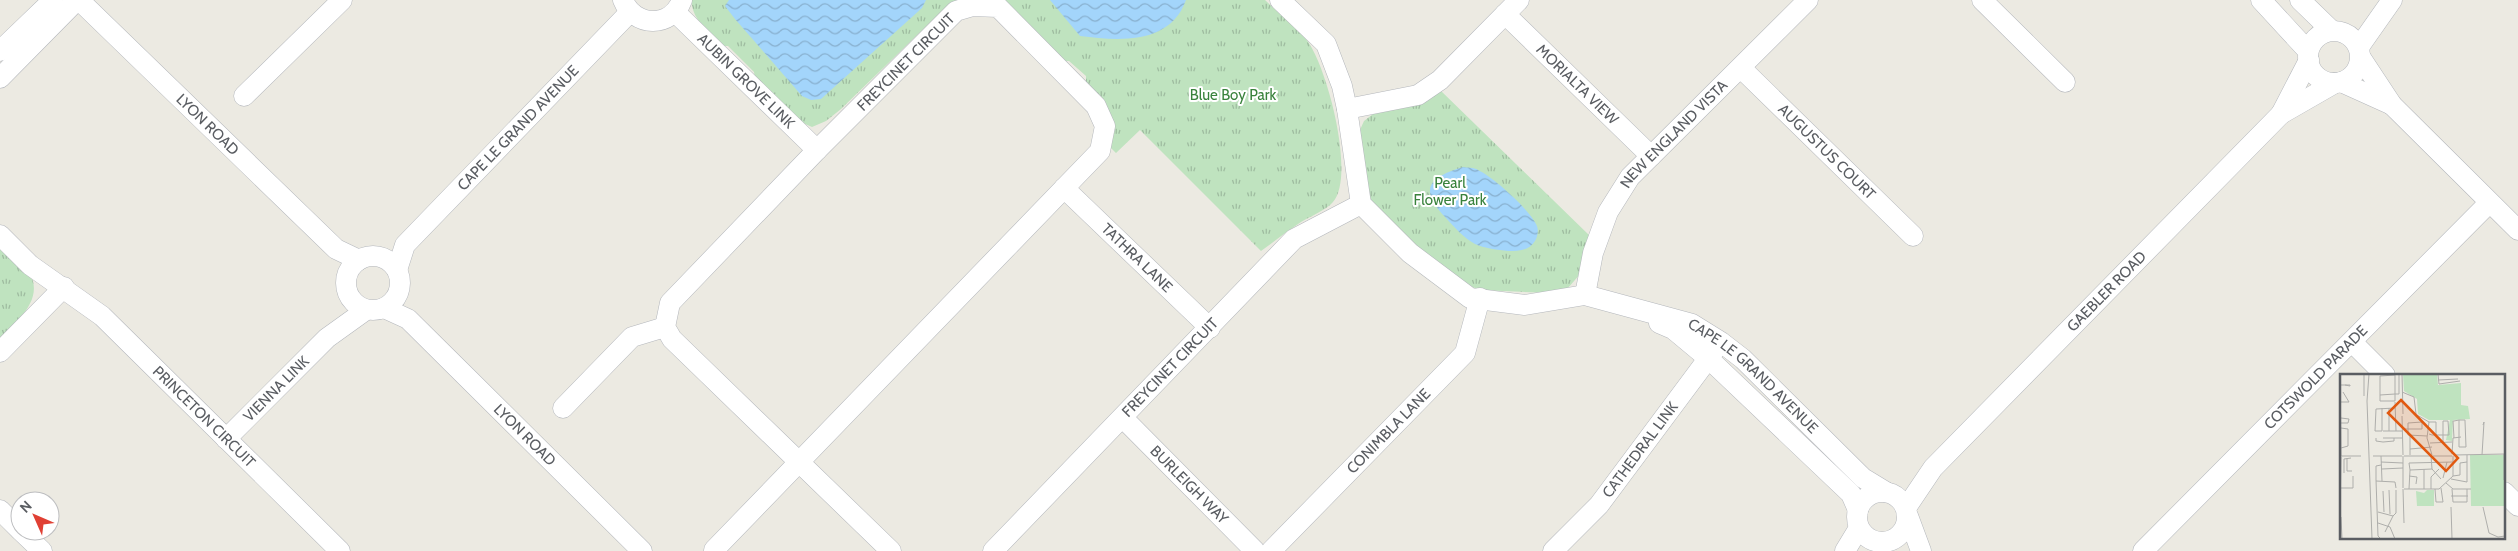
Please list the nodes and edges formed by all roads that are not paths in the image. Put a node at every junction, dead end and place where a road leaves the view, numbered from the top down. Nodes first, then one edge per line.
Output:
1 (53, 0) edge
2 (78, 0) edge
3 (342, 0) edge
4 (1280, 0) edge
5 (1808, 0) edge
6 (1982, 0) edge
7 (2261, 0) edge
8 (2300, 0) edge
9 (2391, 1) edge
10 (627, 6) edge
11 (679, 6) edge
12 (1512, 7) edge
13 (2349, 42) junction
14 (0, 51) edge
15 (2308, 56) junction
16 (1741, 68) junction
17 (0, 78) edge
18 (2065, 82) dead end
19 (2338, 83) junction
20 (244, 96) dead end
21 (2392, 105) junction
22 (1348, 109) junction
23 (2281, 114) junction
24 (817, 150) junction
25 (1650, 156) junction
26 (1064, 188) junction
27 (2489, 203) junction
28 (1361, 204) junction
29 (2518, 230) edge
30 (0, 235) edge
31 (1913, 236) dead end
32 (405, 245) junction
33 (357, 270) junction
34 (398, 278) junction
35 (64, 287) junction
36 (1592, 297) junction
37 (1480, 298) junction
38 (375, 309) junction
39 (408, 319) junction
40 (666, 327) junction
41 (1210, 328) junction
42 (327, 338) junction
43 (1721, 342) junction
44 (2352, 342) junction
45 (0, 352) edge
46 (1709, 358) junction
47 (2384, 374) edge
48 (563, 408) dead end
49 (1123, 418) junction
50 (226, 439) junction
51 (801, 463) junction
52 (2506, 494) edge
53 (1898, 503) junction
54 (2518, 506) edge
55 (0, 510) edge
56 (10, 520) edge
57 (1869, 534) edge
58 (32, 541) edge
59 (714, 550) edge
60 (42, 551) edge
61 (340, 551) edge
62 (642, 551) edge
63 (891, 551) edge
64 (993, 551) edge
65 (1255, 551) edge
66 (1270, 551) edge
67 (1553, 551) edge
68 (1845, 551) edge
69 (1910, 551) edge
70 (1921, 551) edge
71 (2143, 551) edge

1 - 14 street
2 - 17 street
2 - 33 street, LYON ROAD
3 - 20 street
4 - 22 street
5 - 16 street, NEW ENGLAND VISTA
6 - 18 street
7 - 15 street
8 - 13 street
9 - 13 street
10 - 11 street
10 - 32 street, CAPE LE GRAND AVENUE
11 - 24 street, AUBIN GROVE LINK
12 - 22 street
12 - 25 street, MORIALTA VIEW
13 - 15 street
13 - 19 street
13 - 21 street
15 - 19 street
15 - 23 street, GAEBLER ROAD
16 - 25 street, NEW ENGLAND VISTA
16 - 31 street, AUGUSTUS COURT
19 - 21 street
19 - 23 street, GAEBLER ROAD
21 - 27 street
22 - 28 street
23 - 53 street, GAEBLER ROAD
24 - 26 street, FREYCINET CIRCUIT
24 - 40 street, FREYCINET CIRCUIT
25 - 36 street, NEW ENGLAND VISTA
26 - 41 street, TATHRA LANE
26 - 51 street, FREYCINET CIRCUIT
27 - 29 street
27 - 44 street, COTSWOLD PARADE
28 - 37 street, CAPE LE GRAND AVENUE
28 - 41 street, FREYCINET CIRCUIT
30 - 35 street, PRINCETON CIRCUIT
32 - 33 street, CAPE LE GRAND AVENUE
32 - 34 street, CAPE LE GRAND AVENUE
33 - 34 street
33 - 38 street
33 - 42 street, VIENNA LINK
34 - 38 street
34 - 39 street
35 - 45 street
35 - 50 street, PRINCETON CIRCUIT
36 - 37 street, CAPE LE GRAND AVENUE
36 - 43 street, CAPE LE GRAND AVENUE
36 - 46 street, CAPE LE GRAND AVENUE
37 - 66 street, CONIMBLA LANE
38 - 39 street, LYON ROAD
38 - 42 street, VIENNA LINK
39 - 62 street, LYON ROAD
40 - 48 street
40 - 51 street
41 - 49 street, FREYCINET CIRCUIT
42 - 50 street, VIENNA LINK
43 - 46 street, CATHEDRAL LINK
43 - 53 street, CAPE LE GRAND AVENUE
44 - 47 street
44 - 71 street, COTSWOLD PARADE
46 - 57 street, CAPE LE GRAND AVENUE
46 - 67 street, CATHEDRAL LINK
49 - 64 street, FREYCINET CIRCUIT
49 - 65 street, BURLEIGH WAY
50 - 61 street, PRINCETON CIRCUIT
51 - 59 street, FREYCINET CIRCUIT
51 - 63 street
52 - 54 street
53 - 57 street
53 - 57 street, GAEBLER ROAD
53 - 70 street
55 - 56 street
57 - 68 street
57 - 69 street
58 - 60 street

